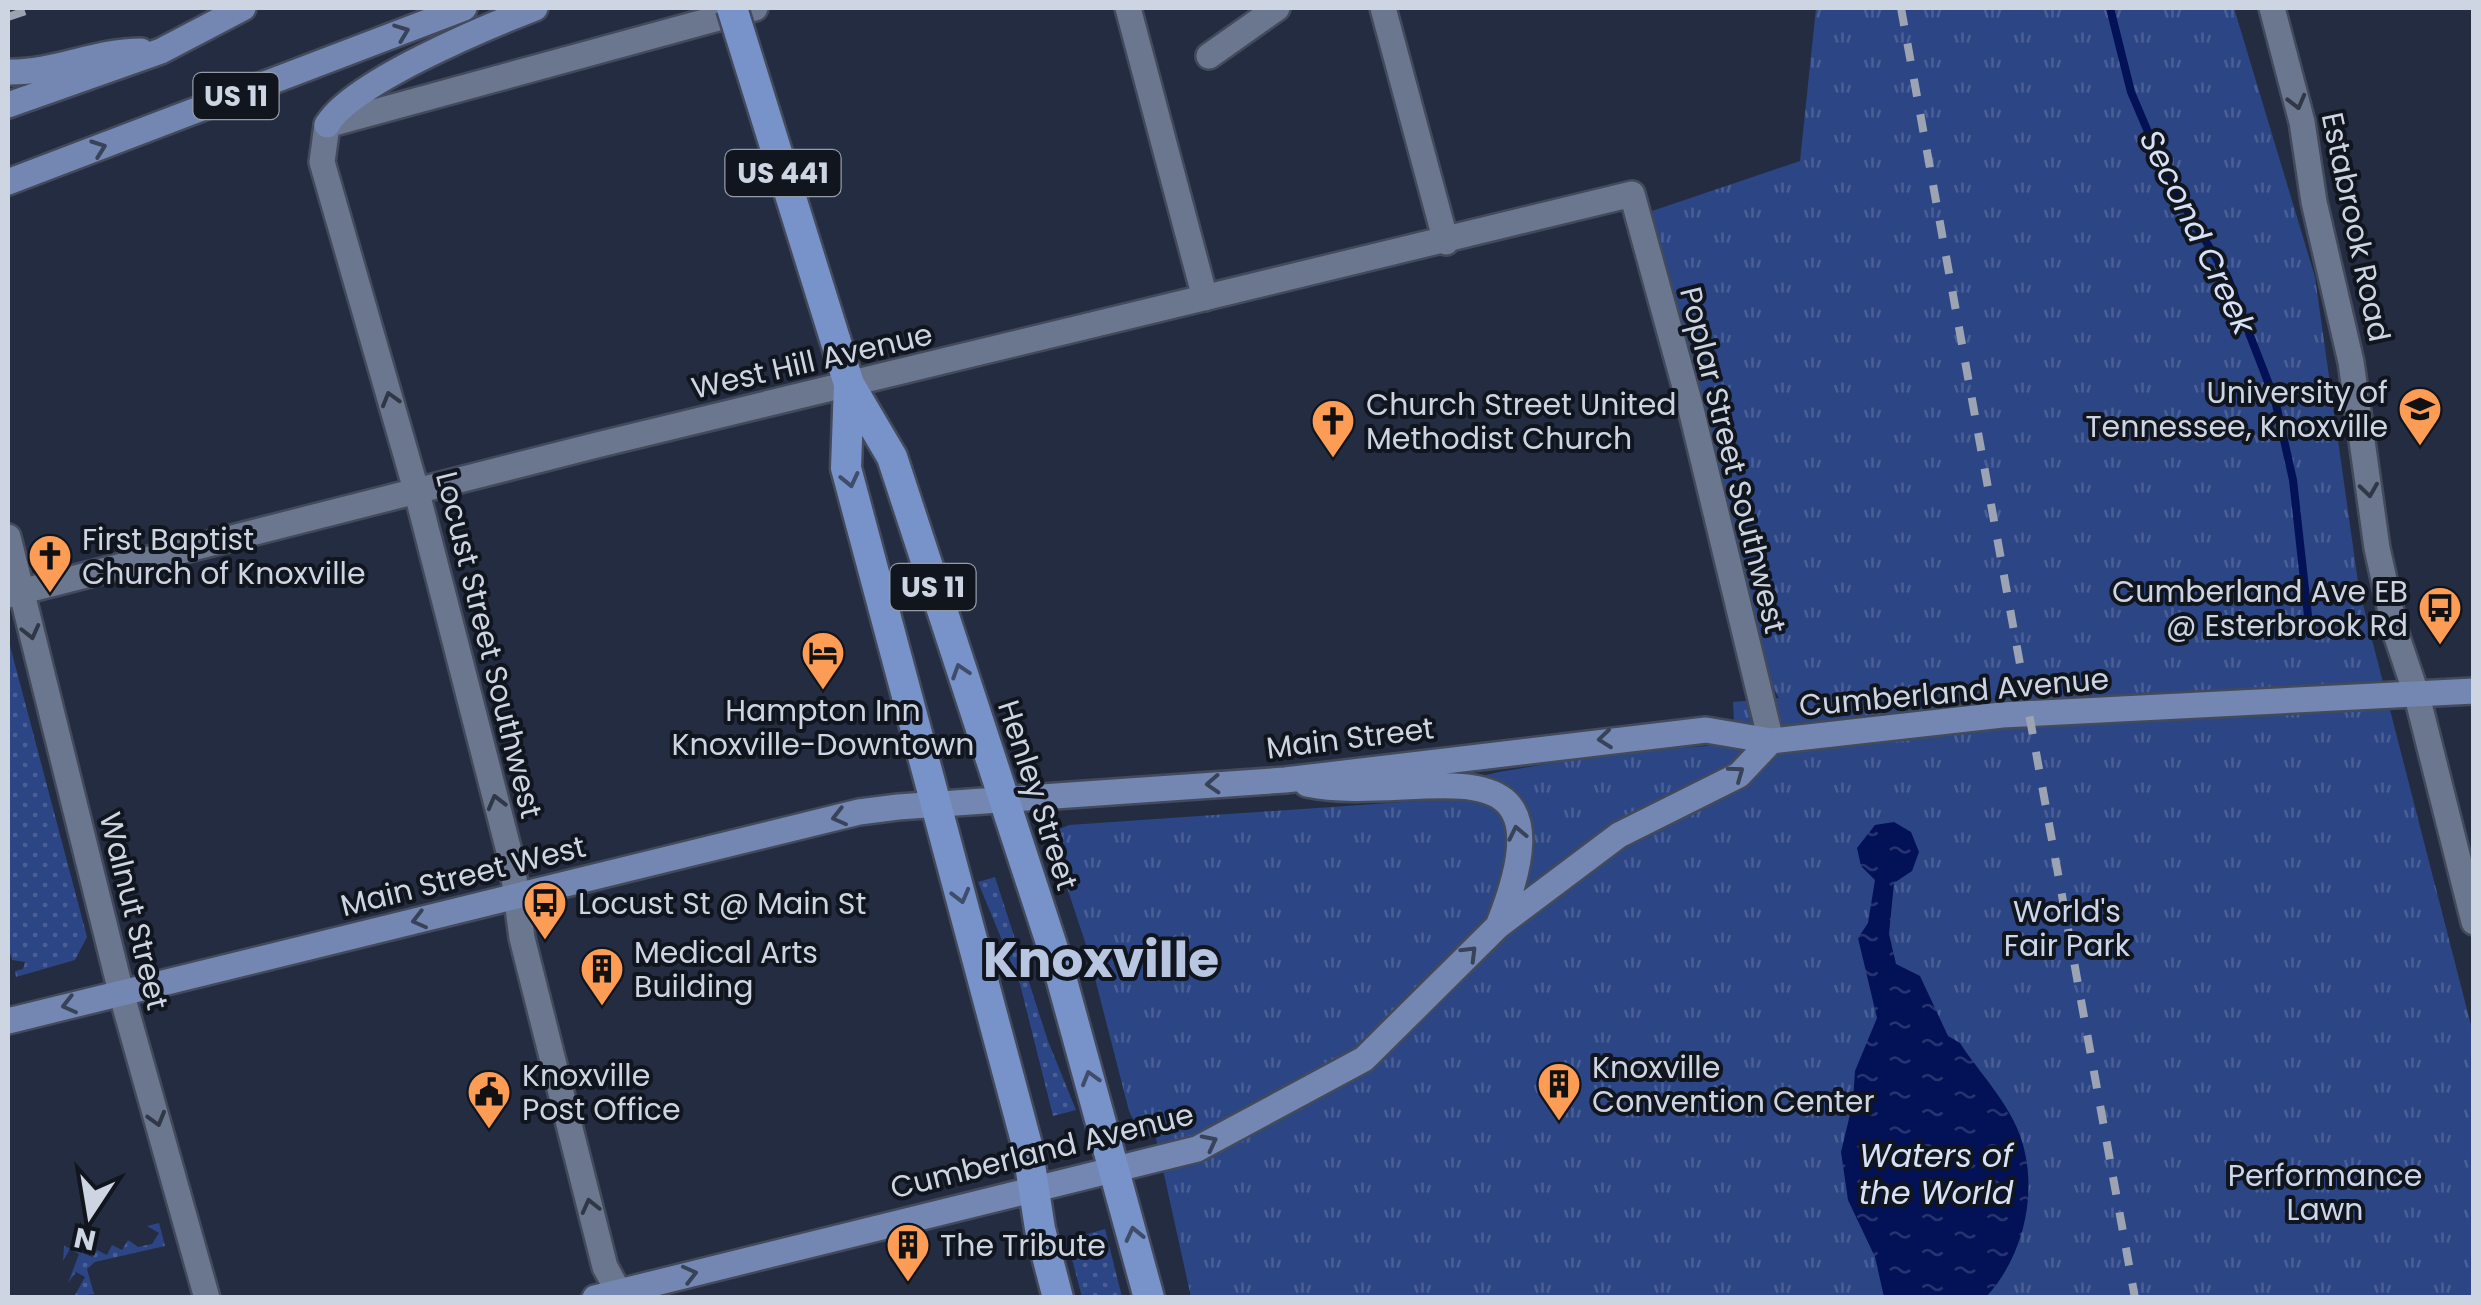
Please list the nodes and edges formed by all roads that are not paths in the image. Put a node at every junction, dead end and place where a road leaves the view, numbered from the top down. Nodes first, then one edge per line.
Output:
1 (243, 8) edge
2 (464, 8) edge
3 (535, 8) edge
4 (732, 8) edge
5 (756, 8) edge
6 (1128, 8) edge
7 (1278, 8) edge
8 (1383, 8) edge
9 (2272, 8) edge
10 (161, 51) junction
11 (1209, 56) dead end
12 (8, 72) edge
13 (8, 106) edge
14 (326, 125) junction
15 (8, 182) edge
16 (1632, 194) joint
17 (1446, 242) junction
18 (1205, 298) junction
19 (849, 384) junction
20 (416, 493) junction
21 (8, 538) edge
22 (14, 593) edge
23 (2474, 691) edge
24 (2417, 696) junction
25 (1771, 741) junction
26 (1285, 780) junction
27 (1001, 797) junction
28 (936, 802) junction
29 (514, 897) junction
30 (2474, 922) edge
31 (1498, 926) junction
32 (121, 992) junction
33 (8, 1021) edge
34 (1117, 1172) junction
35 (1034, 1189) junction
36 (611, 1296) edge
37 (207, 1298) edge
38 (1058, 1298) edge
39 (1150, 1298) edge

1 - 10 main road, US 11
15 -> 2 main road, US 11
3 - 14 main road
4 - 19 highway, Henley Street / US 441, bridge
5 - 14 street
6 - 18 street
7 - 11 street
8 - 17 street
9 -> 24 street, Estabrook Road
10 - 12 main road
10 - 13 main road, US 11
20 -> 14 street, Locust Street Southwest
16 - 17 street, West Hill Avenue
16 - 25 street, Poplar Street Southwest
17 - 18 street, West Hill Avenue
18 - 19 street, West Hill Avenue
19 - 20 street, West Hill Avenue
27 -> 19 highway, Henley Street / US 11
19 -> 28 highway, Henley Street / US 441
20 - 22 street, West Hill Avenue
29 -> 20 street, Locust Street Southwest
21 - 22 street, Walnut Street
22 -> 32 street, Walnut Street
23 - 24 main road, Cumberland Avenue
24 - 25 main road, Cumberland Avenue
24 - 30 street, Estabrook Road
25 -> 26 main road, Main Street
31 -> 25 main road, Cumberland Avenue
26 -> 27 main road, Main Street
31 -> 26 main road, Cumberland Avenue
27 - 28 main road, Main Street
34 -> 27 highway, Henley Street
28 -> 29 main road, Main Street West
28 -> 35 highway, Henley Street / US 441
29 -> 32 main road, Main Street West
36 -> 29 street, Locust Street Southwest
34 -> 31 main road, Cumberland Avenue
32 -> 33 main road, Main Street West
32 -> 37 street, Walnut Street
34 - 35 main road, Cumberland Avenue
39 -> 34 highway, Henley Street
36 -> 35 main road, Cumberland Avenue
35 - 38 highway, Henley Street / US 441

